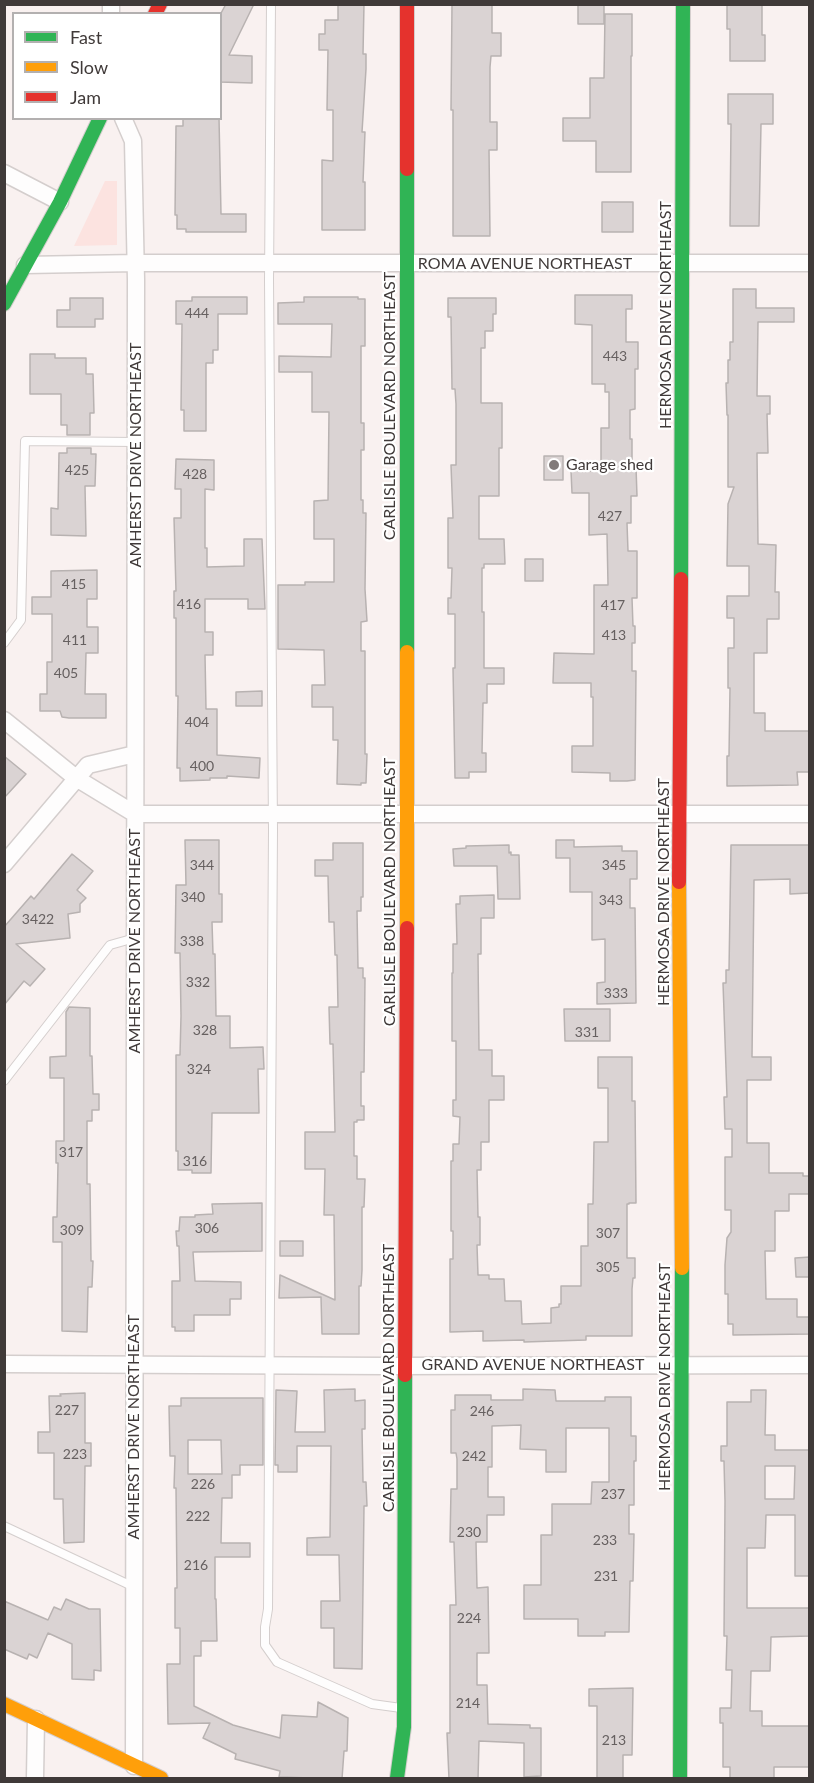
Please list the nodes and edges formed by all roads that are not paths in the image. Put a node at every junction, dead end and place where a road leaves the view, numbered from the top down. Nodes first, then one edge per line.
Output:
1 (271, 4) edge
2 (407, 4) edge
3 (683, 4) edge
4 (99, 120) edge
5 (124, 120) edge
6 (4, 173) edge
7 (60, 202) junction
8 (136, 263) junction
9 (683, 263) junction
10 (810, 263) edge
11 (269, 264) junction
12 (407, 264) junction
13 (25, 265) junction
14 (4, 304) edge
15 (136, 442) junction
16 (4, 643) edge
17 (4, 720) edge
18 (135, 754) junction
19 (76, 778) junction
20 (135, 814) junction
21 (680, 814) junction
22 (810, 814) edge
23 (273, 815) junction
24 (407, 815) junction
25 (4, 864) edge
26 (135, 938) junction
27 (4, 1082) edge
28 (4, 1364) edge
29 (135, 1364) junction
30 (271, 1365) junction
31 (682, 1365) junction
32 (810, 1365) edge
33 (406, 1366) junction
34 (4, 1526) edge
35 (134, 1587) junction
36 (4, 1704) edge
37 (404, 1708) junction
38 (36, 1719) junction
39 (135, 1769) junction
40 (35, 1779) edge
41 (161, 1779) edge
42 (397, 1779) edge
43 (680, 1779) edge

1 - 11 lane
2 - 12 street, CARLISLE BOULEVARD NORTHEAST
3 - 9 street, HERMOSA DRIVE NORTHEAST
4 - 7 street
5 - 8 street, AMHERST DRIVE NORTHEAST
6 - 7 street
7 - 13 street
8 - 11 street, ROMA AVENUE NORTHEAST
8 - 13 street, ROMA AVENUE NORTHEAST
8 - 15 street, AMHERST DRIVE NORTHEAST
9 - 10 street, ROMA AVENUE NORTHEAST
9 - 12 street, ROMA AVENUE NORTHEAST
9 - 21 street, HERMOSA DRIVE NORTHEAST
11 - 12 street, ROMA AVENUE NORTHEAST
11 - 23 lane
12 - 24 street, CARLISLE BOULEVARD NORTHEAST
13 - 14 street
15 - 16 lane
15 - 18 street, AMHERST DRIVE NORTHEAST
17 - 19 street
18 - 19 street
18 - 20 street, AMHERST DRIVE NORTHEAST
19 - 20 street
19 - 25 street
20 - 23 street
20 - 26 street, AMHERST DRIVE NORTHEAST
21 - 22 street
21 - 24 street
21 - 31 street, HERMOSA DRIVE NORTHEAST
23 - 24 street
23 - 30 lane
24 - 33 street, CARLISLE BOULEVARD NORTHEAST
26 - 27 lane
26 - 29 street, AMHERST DRIVE NORTHEAST
28 - 29 street, GRAND AVENUE NORTHEAST
29 - 30 street, GRAND AVENUE NORTHEAST
29 - 35 street, AMHERST DRIVE NORTHEAST
30 - 33 street, GRAND AVENUE NORTHEAST
30 - 37 lane
31 - 32 street, GRAND AVENUE NORTHEAST
31 - 33 street, GRAND AVENUE NORTHEAST
31 - 43 street, HERMOSA DRIVE NORTHEAST
33 - 37 street, CARLISLE BOULEVARD NORTHEAST
34 - 35 lane
35 - 39 street, AMHERST DRIVE NORTHEAST
36 - 38 street
37 - 42 street, CARLISLE BOULEVARD NORTHEAST
38 - 39 street
38 - 40 street
39 - 41 street

